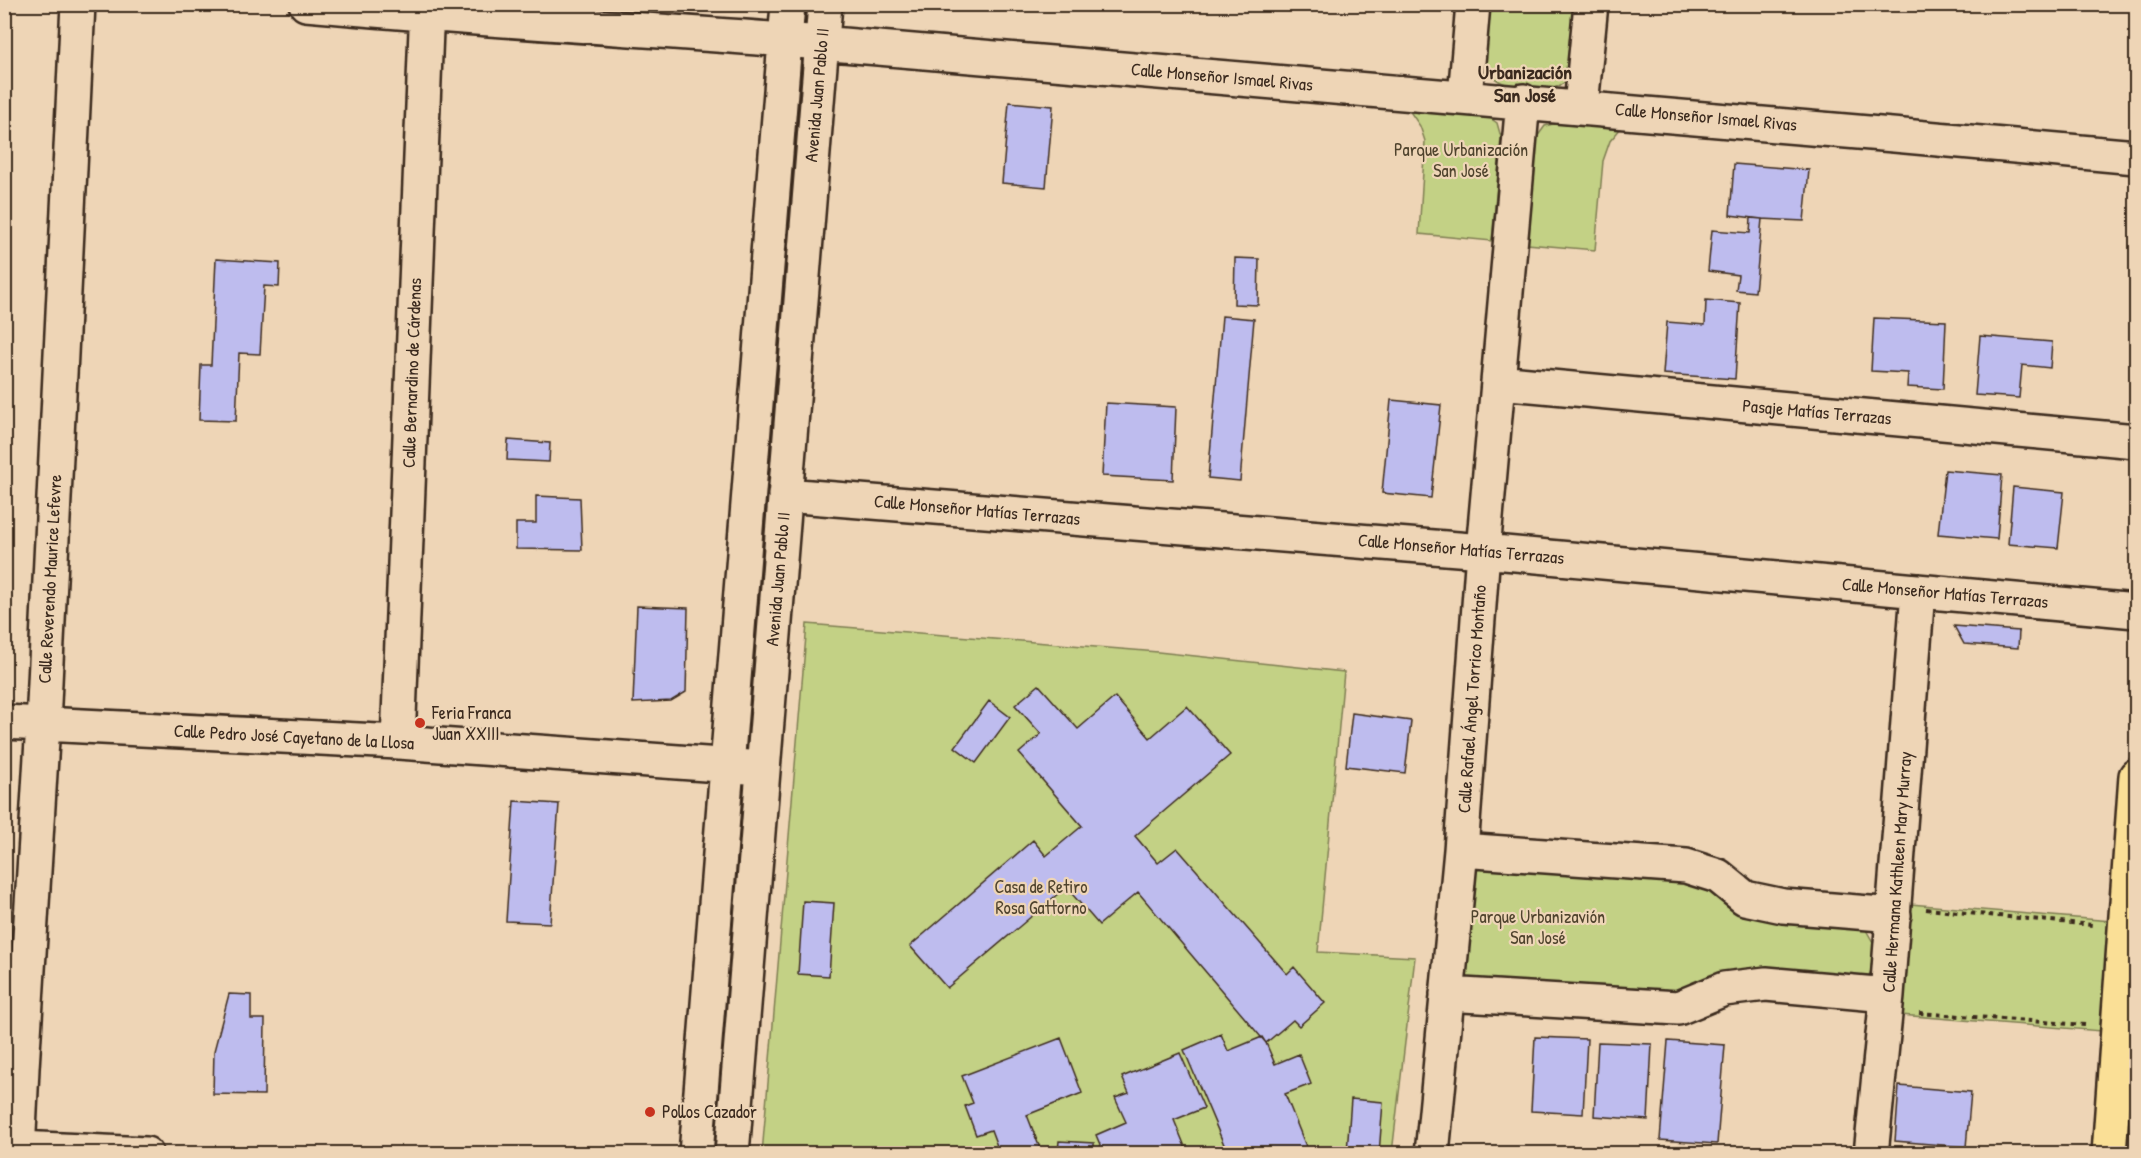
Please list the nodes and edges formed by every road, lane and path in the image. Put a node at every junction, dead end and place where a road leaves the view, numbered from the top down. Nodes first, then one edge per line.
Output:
1 (78, 4) edge
2 (306, 4) edge
3 (788, 4) edge
4 (825, 4) edge
5 (1473, 4) edge
6 (1591, 4) edge
7 (427, 10) edge
8 (785, 40) junction
9 (822, 44) junction
10 (1465, 97) junction
11 (1522, 102) junction
12 (1581, 106) junction
13 (2136, 157) edge
14 (1498, 382) junction
15 (2136, 441) edge
16 (785, 495) junction
17 (1483, 551) junction
18 (1918, 591) junction
19 (2136, 611) edge
20 (4, 722) edge
21 (43, 724) junction
22 (398, 742) junction
23 (728, 766) junction
24 (762, 768) junction
25 (2136, 776) edge
26 (1461, 850) junction
27 (1894, 910) junction
28 (2125, 928) junction
29 (1447, 994) junction
30 (1886, 1003) junction
31 (2118, 1028) junction
32 (13, 1068) edge
33 (18, 1151) edge
34 (146, 1154) edge
35 (696, 1154) edge
36 (732, 1154) edge
37 (1432, 1154) edge
38 (1871, 1154) edge
39 (2109, 1154) edge

1 - 21 street, Calle Reverendo Maurice Lefevre
2 - 7 street, Calle Monseñor Ismael Rivas
3 - 8 street, Avenida Juan Pablo II
4 - 9 street, Avenida Juan Pablo II
5 - 10 street
6 - 12 street
7 - 8 street, Calle Monseñor Ismael Rivas
7 - 22 street, Calle Bernardino de Cárdenas
8 - 9 street, Calle Monseñor Ismael Rivas
8 - 23 street, Avenida Juan Pablo II
9 - 10 street, Calle Monseñor Ismael Rivas
9 - 16 street, Avenida Juan Pablo II
10 - 11 street, Calle Monseñor Ismael Rivas
11 - 12 street, Calle Monseñor Ismael Rivas
11 - 14 street, Calle Rafael Ángel Torrico Montaño
12 - 13 street, Calle Monseñor Ismael Rivas
14 - 15 street, Pasaje Matías Terrazas
14 - 17 street, Calle Rafael Ángel Torrico Montaño
16 - 17 street, Calle Monseñor Matías Terrazas
16 - 24 street, Avenida Juan Pablo II
17 - 18 street, Calle Monseñor Matías Terrazas
17 - 26 street, Calle Rafael Ángel Torrico Montaño
18 - 19 street, Calle Monseñor Matías Terrazas
18 - 27 street, Calle Hermana Kathleen Mary Murray
20 - 21 street, Calle Pedro José Cayetano de la Llosa
21 - 22 street, Calle Pedro José Cayetano de la Llosa
21 - 32 street, Calle Reverendo Maurice Lefevre
22 - 23 street, Calle Pedro José Cayetano de la Llosa
23 - 24 street, Calle Pedro José Cayetano de la Llosa
23 - 35 street, Avenida Juan Pablo II
24 - 36 street, Avenida Juan Pablo II
25 - 28 main road
26 - 27 street
26 - 29 street, Calle Rafael Ángel Torrico Montaño
27 - 28 path
27 - 30 street, Calle Hermana Kathleen Mary Murray
28 - 31 main road
29 - 30 street
29 - 37 street, Calle Rafael Ángel Torrico Montaño
30 - 31 path
30 - 38 street, Calle Hermana Kathleen Mary Murray
31 - 39 main road
32 - 33 street, Calle Reverendo Maurice Lefevre
33 - 34 street

